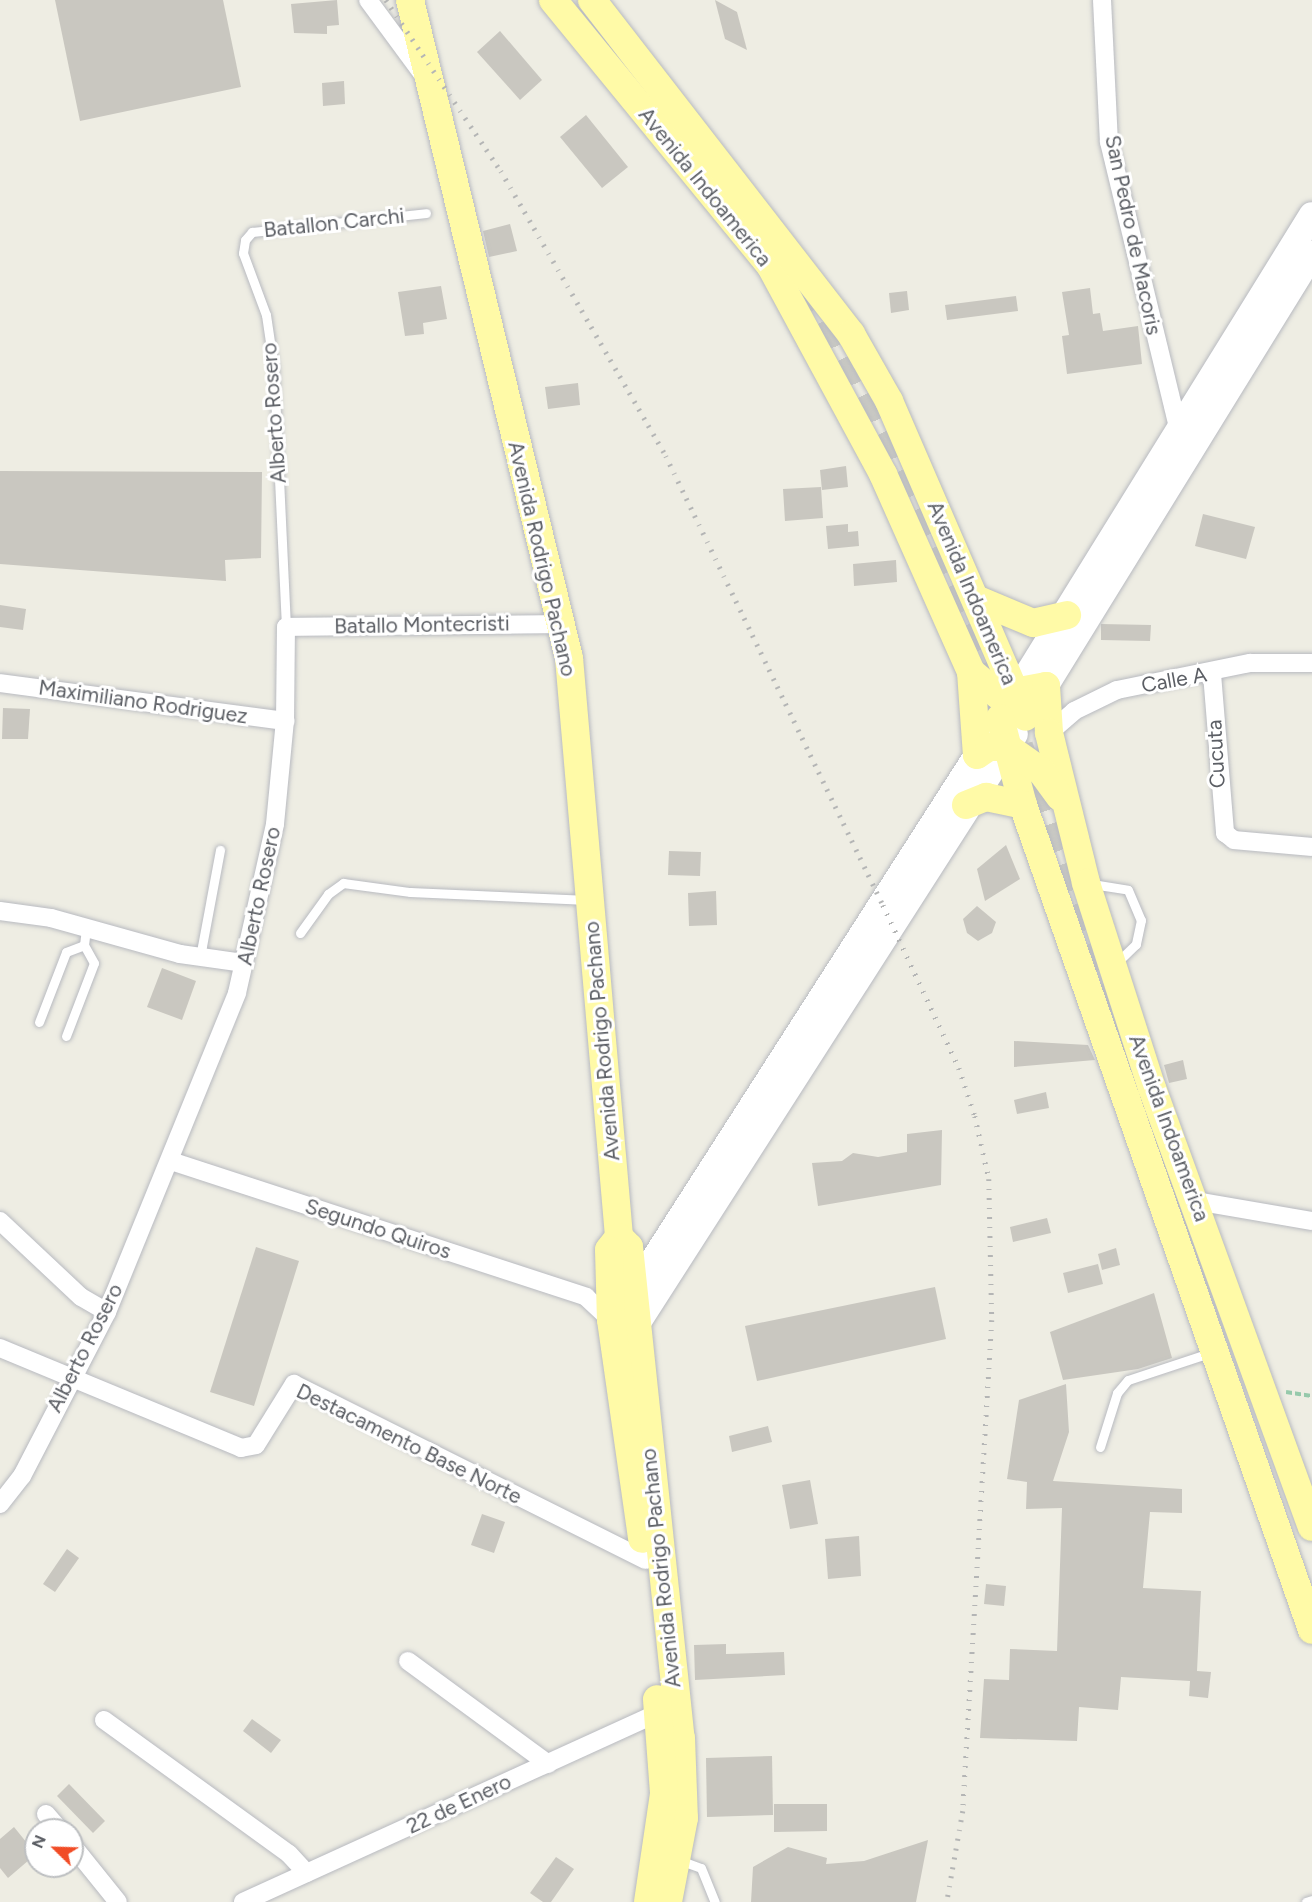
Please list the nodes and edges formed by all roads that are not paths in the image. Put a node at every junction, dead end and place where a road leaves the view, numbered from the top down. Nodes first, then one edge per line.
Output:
1 (368, 0) edge
2 (410, 0) edge
3 (553, 0) edge
4 (592, 0) edge
5 (1102, 0) edge
6 (426, 78) junction
7 (426, 213) dead end
8 (1312, 215) edge
9 (245, 240) joint
10 (1312, 254) edge
11 (1179, 431) junction
12 (978, 600) junction
13 (1067, 615) junction
14 (559, 624) junction
15 (286, 627) junction
16 (1312, 663) edge
17 (971, 672) junction
18 (1212, 674) junction
19 (0, 683) edge
20 (1046, 686) junction
21 (1014, 710) junction
22 (285, 722) junction
23 (1049, 733) junction
24 (1007, 747) junction
25 (977, 755) junction
26 (1023, 805) junction
27 (966, 806) junction
28 (1067, 806) junction
29 (1312, 847) edge
30 (220, 850) dead end
31 (1086, 883) junction
32 (590, 900) junction
33 (0, 911) edge
34 (300, 933) dead end
35 (85, 937) junction
36 (200, 957) junction
37 (244, 963) junction
38 (1113, 966) junction
39 (39, 1022) dead end
40 (66, 1036) dead end
41 (171, 1161) junction
42 (1195, 1202) junction
43 (0, 1221) edge
44 (1312, 1221) edge
45 (609, 1294) junction
46 (106, 1312) junction
47 (623, 1324) junction
48 (0, 1348) edge
49 (1214, 1352) junction
50 (72, 1373) junction
51 (1100, 1447) dead end
52 (0, 1504) edge
53 (1312, 1527) edge
54 (645, 1560) junction
55 (1312, 1630) edge
56 (408, 1661) dead end
57 (667, 1709) junction
58 (104, 1720) dead end
59 (548, 1764) junction
60 (46, 1814) dead end
61 (50, 1818) edge
62 (677, 1859) junction
63 (84, 1860) edge
64 (307, 1873) junction
65 (1312, 1900) edge
66 (118, 1902) edge
67 (243, 1902) edge
68 (648, 1902) edge
69 (668, 1902) edge
70 (715, 1902) edge
71 (1306, 1902) edge

1 - 6 street
2 - 6 main road, Avenida Rodrigo Pachano
3 - 17 main road, Avenida Indoamerica
4 - 12 main road, Avenida Indoamerica
5 - 11 street, San Pedro de Macoris
6 - 14 main road, Avenida Rodrigo Pachano
7 - 9 lane, Batallon Carchi
8 - 11 street
9 - 15 lane, Alberto Rosero
10 - 20 street
11 - 13 street
12 - 13 main road
12 - 21 main road, Avenida Indoamerica
13 - 21 street
14 - 15 street, Batallo Montecristi
14 - 32 main road, Avenida Rodrigo Pachano
15 - 22 street, Alberto Rosero
16 - 18 street, Calle A
17 - 21 main road, Avenida Indoamerica
17 - 25 main road
18 - 23 street, Calle A
18 - 29 street, Cucuta
19 - 22 street, Maximiliano Rodriguez
20 - 21 main road
20 - 23 main road
21 - 24 main road, Avenida Indoamerica
21 - 25 street
22 - 37 street, Alberto Rosero
23 - 28 main road
24 - 25 main road
24 - 26 main road, Avenida Indoamerica
24 - 27 street
24 - 28 main road, Avenida Indoamerica
25 - 45 street
26 - 27 main road
26 - 49 main road, Avenida Indoamerica
27 - 47 street
28 - 31 main road, Avenida Indoamerica
30 - 36 lane
31 - 38 main road, Avenida Indoamerica
31 - 38 lane
32 - 34 lane
32 - 45 main road, Avenida Rodrigo Pachano
33 - 35 street
35 - 36 street
35 - 39 lane
35 - 40 lane
36 - 37 street
37 - 41 street, Alberto Rosero
38 - 42 main road, Avenida Indoamerica
41 - 45 street, Segundo Quiros
41 - 46 street, Alberto Rosero
42 - 44 street
42 - 53 main road, Avenida Indoamerica
43 - 46 street
45 - 47 main road, Avenida Rodrigo Pachano
46 - 50 street, Alberto Rosero
47 - 54 main road, Avenida Rodrigo Pachano
47 - 57 main road, Avenida Rodrigo Pachano
48 - 50 street, Destacamento Base Norte
49 - 51 lane
49 - 55 main road, Avenida Indoamerica
50 - 52 street, Alberto Rosero
50 - 54 street, Destacamento Base Norte
54 - 57 main road, Avenida Rodrigo Pachano
56 - 59 street
57 - 59 street, 22 de Enero
57 - 62 main road, Avenida Rodrigo Pachano
57 - 68 main road, Avenida Rodrigo Pachano
58 - 64 street
59 - 64 street, 22 de Enero
60 - 61 street
62 - 69 main road, Avenida Rodrigo Pachano
62 - 70 lane
63 - 66 street
64 - 67 street, 22 de Enero
65 - 71 lane

